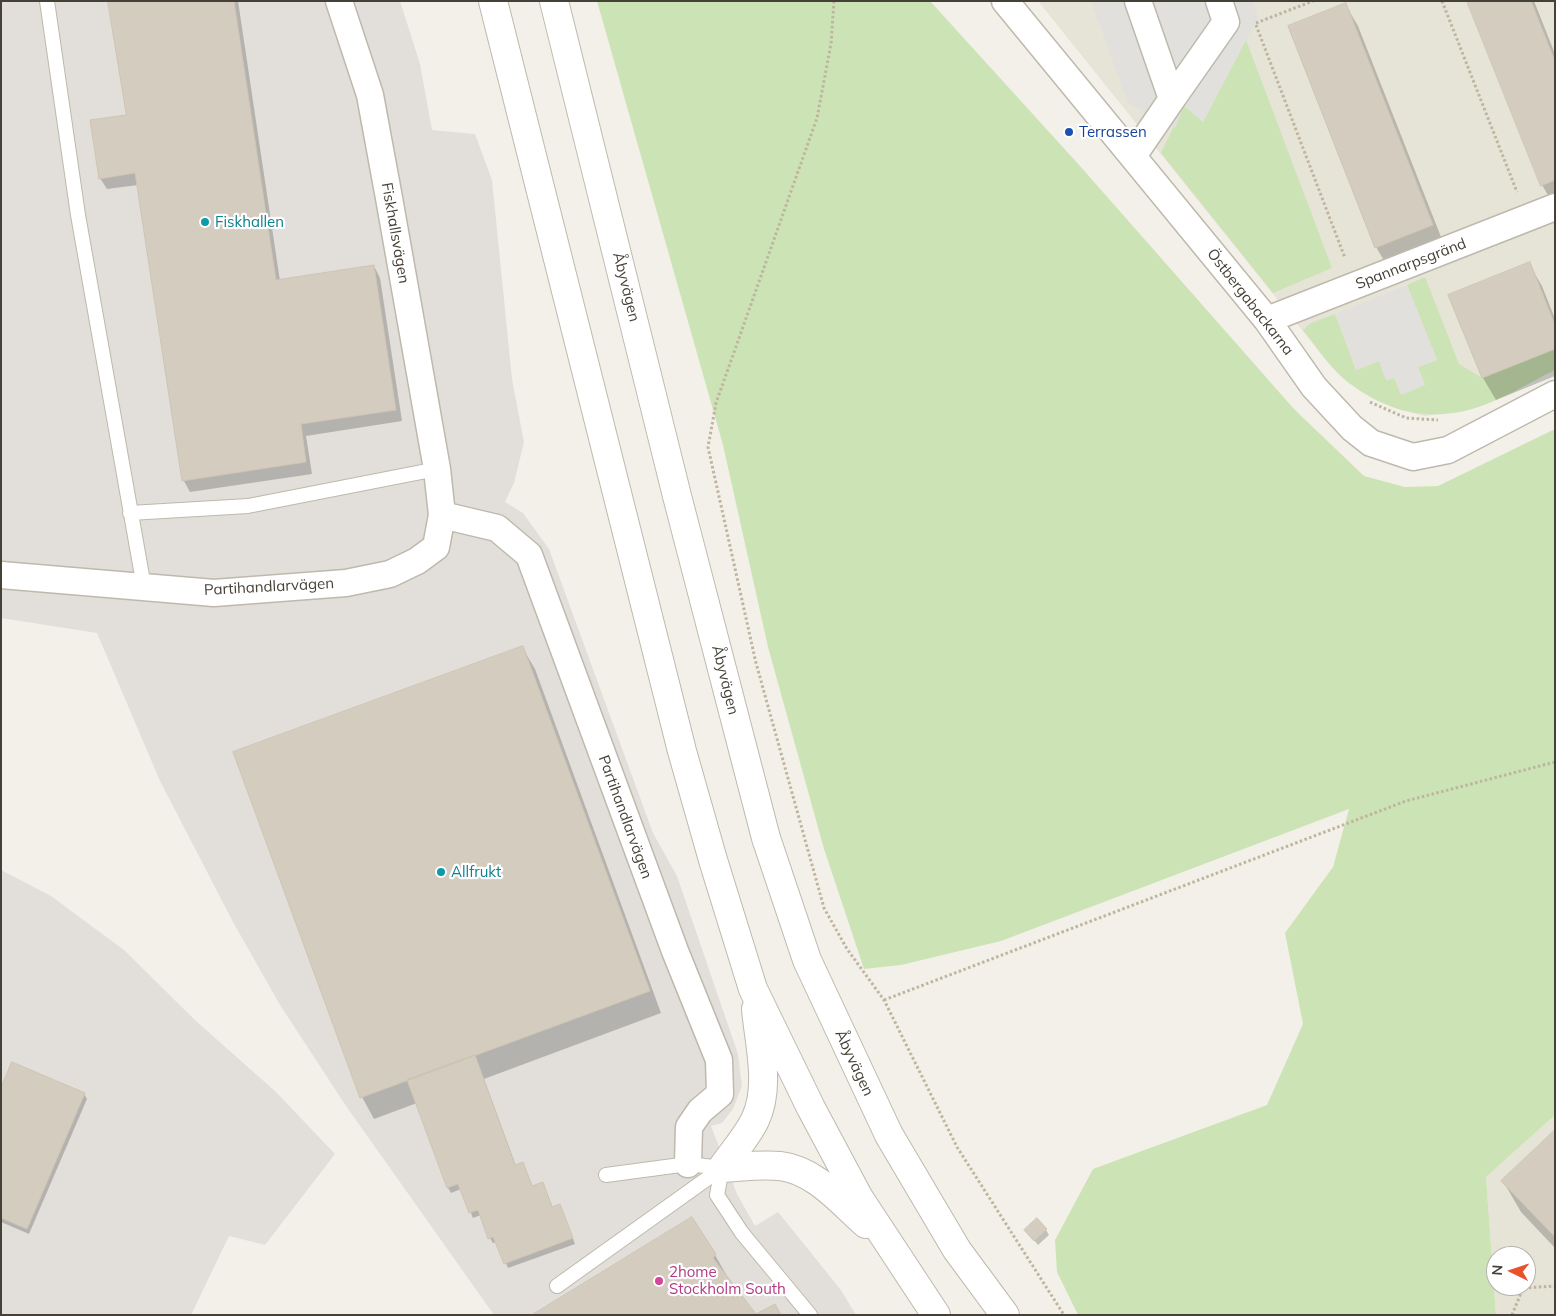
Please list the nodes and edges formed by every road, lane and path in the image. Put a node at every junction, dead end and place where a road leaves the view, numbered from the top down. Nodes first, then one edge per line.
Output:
1 (48, 1) edge
2 (339, 1) edge
3 (493, 1) edge
4 (554, 1) edge
5 (834, 1) edge
6 (1005, 1) edge
7 (1138, 1) edge
8 (1219, 1) edge
9 (1313, 1) edge
10 (1442, 1) edge
11 (1252, 16) dead end
12 (1255, 23) junction
13 (1172, 99) junction
14 (1132, 156) junction
15 (1555, 207) edge
16 (1528, 218) junction
17 (1364, 282) junction
18 (1267, 320) junction
19 (1555, 394) edge
20 (437, 469) junction
21 (130, 513) junction
22 (442, 515) junction
23 (1, 575) edge
24 (144, 587) junction
25 (1555, 762) edge
26 (753, 989) junction
27 (884, 1000) junction
28 (688, 1164) junction
29 (722, 1168) junction
30 (606, 1175) dead end
31 (887, 1242) junction
32 (556, 1286) dead end
33 (1555, 1286) edge
34 (810, 1315) edge
35 (936, 1315) edge
36 (1006, 1315) edge
37 (1064, 1315) edge
38 (1512, 1315) edge

1 - 21 lane
2 - 20 street, Fiskhallsvägen
3 - 26 street
4 - 36 street, Åbyvägen
5 - 27 path
6 - 14 street, Östbergabackarna
7 - 13 street
8 - 13 street
9 - 12 path
10 - 16 path
11 - 12 path
12 - 17 path
13 - 14 street
14 - 18 street, Östbergabackarna
15 - 16 street, Spannarpsgränd
16 - 17 street, Spannarpsgränd
17 - 18 street, Spannarpsgränd
18 - 19 street, Östbergabackarna
20 - 21 lane
20 - 22 street, Partihandlarvägen
21 - 24 lane
22 - 24 street, Partihandlarvägen
22 - 28 street, Partihandlarvägen
23 - 24 street, Partihandlarvägen
25 - 27 path
26 - 29 street
26 - 31 street
27 - 37 path
28 - 29 lane
28 - 30 lane
29 - 31 street
29 - 32 lane
29 - 34 lane
31 - 35 street
33 - 38 path

